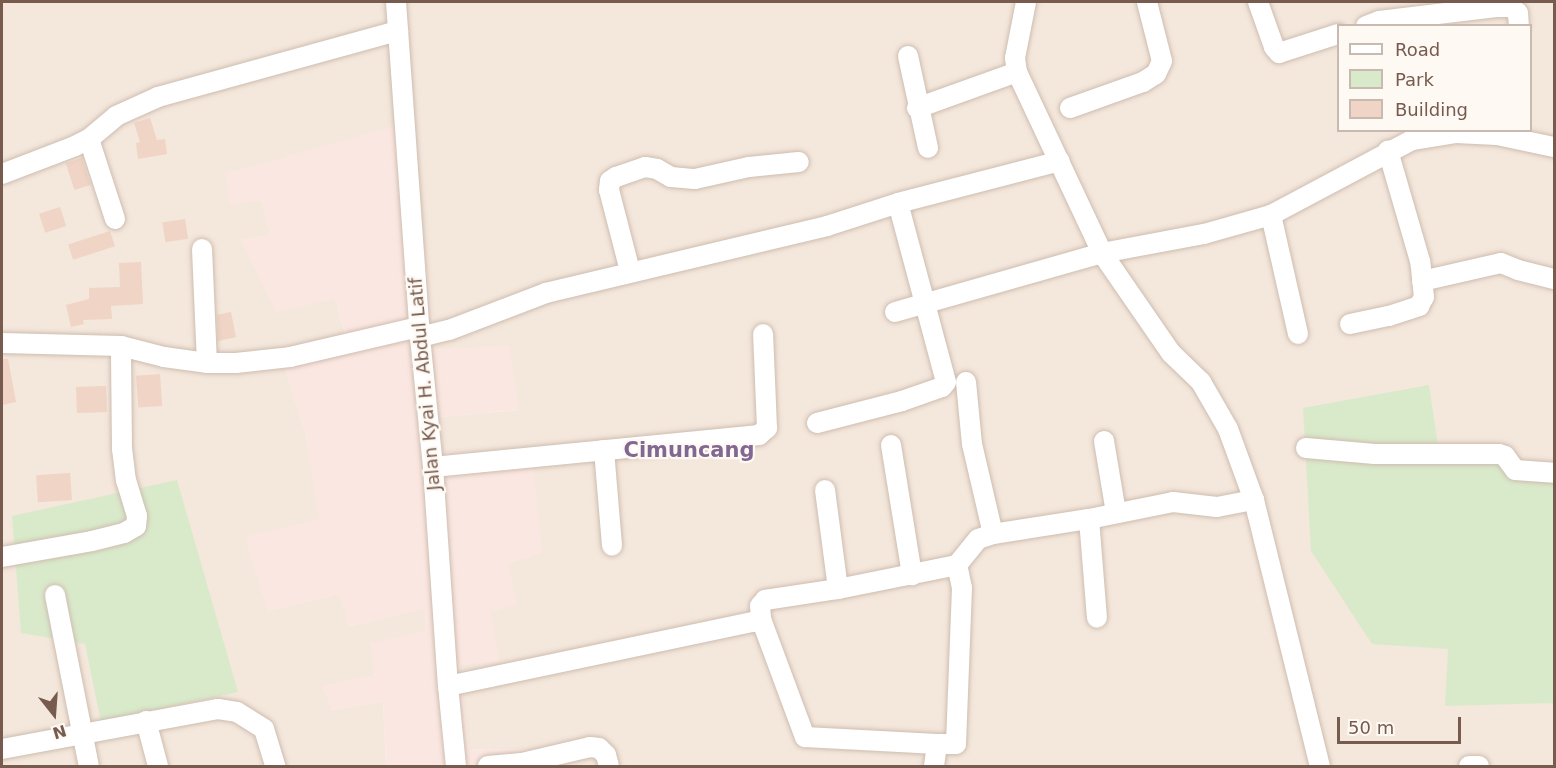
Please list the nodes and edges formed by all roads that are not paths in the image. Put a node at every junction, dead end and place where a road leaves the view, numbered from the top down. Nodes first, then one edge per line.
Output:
1 (396, 2) edge
2 (1026, 2) edge
3 (1148, 2) edge
4 (1258, 2) edge
5 (1371, 24) edge
6 (1519, 24) edge
7 (398, 31) junction
8 (1337, 34) edge
9 (908, 56) dead end
10 (1017, 72) junction
11 (917, 108) junction
12 (1070, 108) dead end
13 (1497, 133) edge
14 (89, 139) junction
15 (1554, 147) edge
16 (928, 148) dead end
17 (1388, 152) junction
18 (1060, 161) junction
19 (799, 162) dead end
20 (2, 174) edge
21 (898, 203) junction
22 (1271, 215) junction
23 (116, 219) dead end
24 (202, 249) dead end
25 (1102, 253) junction
26 (630, 271) junction
27 (1554, 279) edge
28 (1422, 281) junction
29 (925, 302) junction
30 (896, 312) dead end
31 (1350, 324) dead end
32 (419, 332) junction
33 (763, 334) dead end
34 (1298, 334) dead end
35 (2, 343) edge
36 (121, 346) junction
37 (207, 363) junction
38 (966, 381) dead end
39 (817, 423) dead end
40 (1104, 441) dead end
41 (891, 445) dead end
42 (1306, 448) dead end
43 (603, 450) junction
44 (433, 467) junction
45 (1554, 473) edge
46 (825, 490) dead end
47 (1254, 500) junction
48 (1116, 513) junction
49 (1089, 519) junction
50 (993, 534) junction
51 (612, 546) dead end
52 (2, 557) edge
53 (957, 565) junction
54 (912, 575) junction
55 (838, 589) junction
56 (56, 595) dead end
57 (1097, 618) dead end
58 (761, 619) junction
59 (448, 686) junction
60 (146, 722) junction
61 (82, 732) junction
62 (936, 744) junction
63 (2, 749) edge
64 (89, 766) edge
65 (158, 766) edge
66 (275, 766) edge
67 (456, 766) edge
68 (488, 766) edge
69 (609, 766) edge
70 (934, 766) edge
71 (1320, 766) edge
72 (1469, 766) edge
73 (1479, 766) edge

1 - 7 street, Jalan Kyai H. Abdul Latif
2 - 10 street
3 - 12 street
4 - 8 street
5 - 6 street
7 - 14 street
7 - 32 street, Jalan Kyai H. Abdul Latif
9 - 11 street
10 - 11 street
10 - 18 street
11 - 16 street
13 - 15 street
13 - 17 street
14 - 20 street
14 - 23 street
17 - 22 street
17 - 28 street
18 - 21 street
18 - 25 street
19 - 26 street
21 - 26 street
21 - 29 street
22 - 25 street
22 - 34 street
24 - 37 street
25 - 29 street
25 - 47 street
26 - 32 street
27 - 28 street
28 - 31 street
29 - 30 street
29 - 39 street
32 - 37 street
32 - 44 street, Jalan Kyai H. Abdul Latif
33 - 43 street
35 - 36 street
36 - 37 street
36 - 52 street
38 - 50 street
40 - 48 street
41 - 54 street
42 - 45 street
43 - 44 street
43 - 51 street
44 - 59 street, Jalan Kyai H. Abdul Latif
46 - 55 street
47 - 48 street
47 - 71 street
48 - 49 street
49 - 50 street
49 - 57 street
50 - 53 street
53 - 54 street
53 - 62 street
54 - 55 street
55 - 58 street
56 - 61 street
58 - 59 street
58 - 62 street
59 - 67 street, Jalan Kyai H. Abdul Latif
60 - 61 street
60 - 65 street
60 - 66 street
61 - 63 street
61 - 64 street
62 - 70 street
68 - 69 street
72 - 73 street

